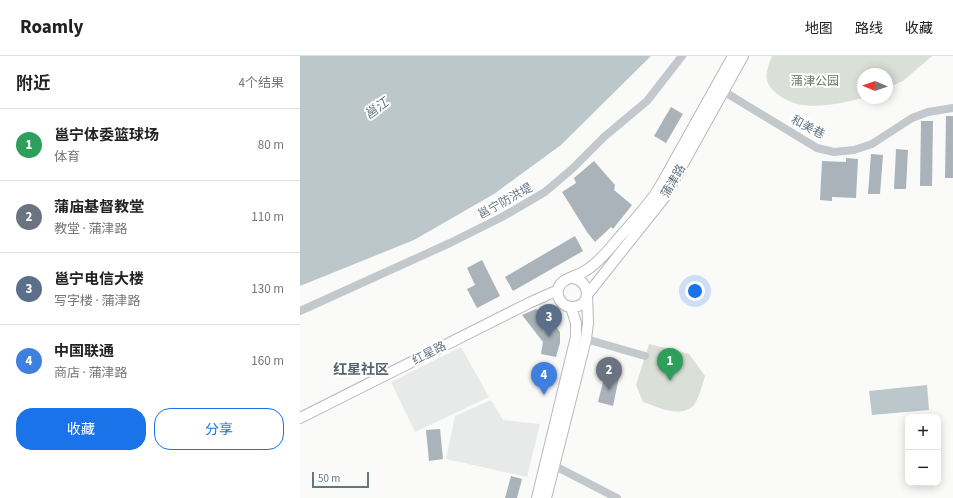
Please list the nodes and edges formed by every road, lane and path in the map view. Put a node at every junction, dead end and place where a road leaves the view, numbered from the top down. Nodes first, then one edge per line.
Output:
1 (682, 56) edge
2 (733, 56) edge
3 (743, 56) edge
4 (723, 91) junction
5 (953, 108) edge
6 (572, 278) junction
7 (558, 290) junction
8 (587, 296) junction
9 (571, 307) junction
10 (300, 310) edge
11 (586, 339) junction
12 (645, 356) dead end
13 (300, 418) edge
14 (555, 466) junction
15 (537, 498) edge
16 (546, 498) edge
17 (617, 498) edge

1 - 10 street, 邕宁防洪堤
2 - 6 main road, 蒲津路
3 - 4 main road, 蒲津路
4 - 5 street, 和美巷
4 - 8 main road, 蒲津路
6 - 7 main road, 蒲津路
6 - 8 main road
7 - 9 main road
7 - 13 main road, 红星路
8 - 9 main road, 蒲津路
8 - 11 main road
9 - 15 main road
11 - 12 street
11 - 14 main road
14 - 16 main road
14 - 17 street

